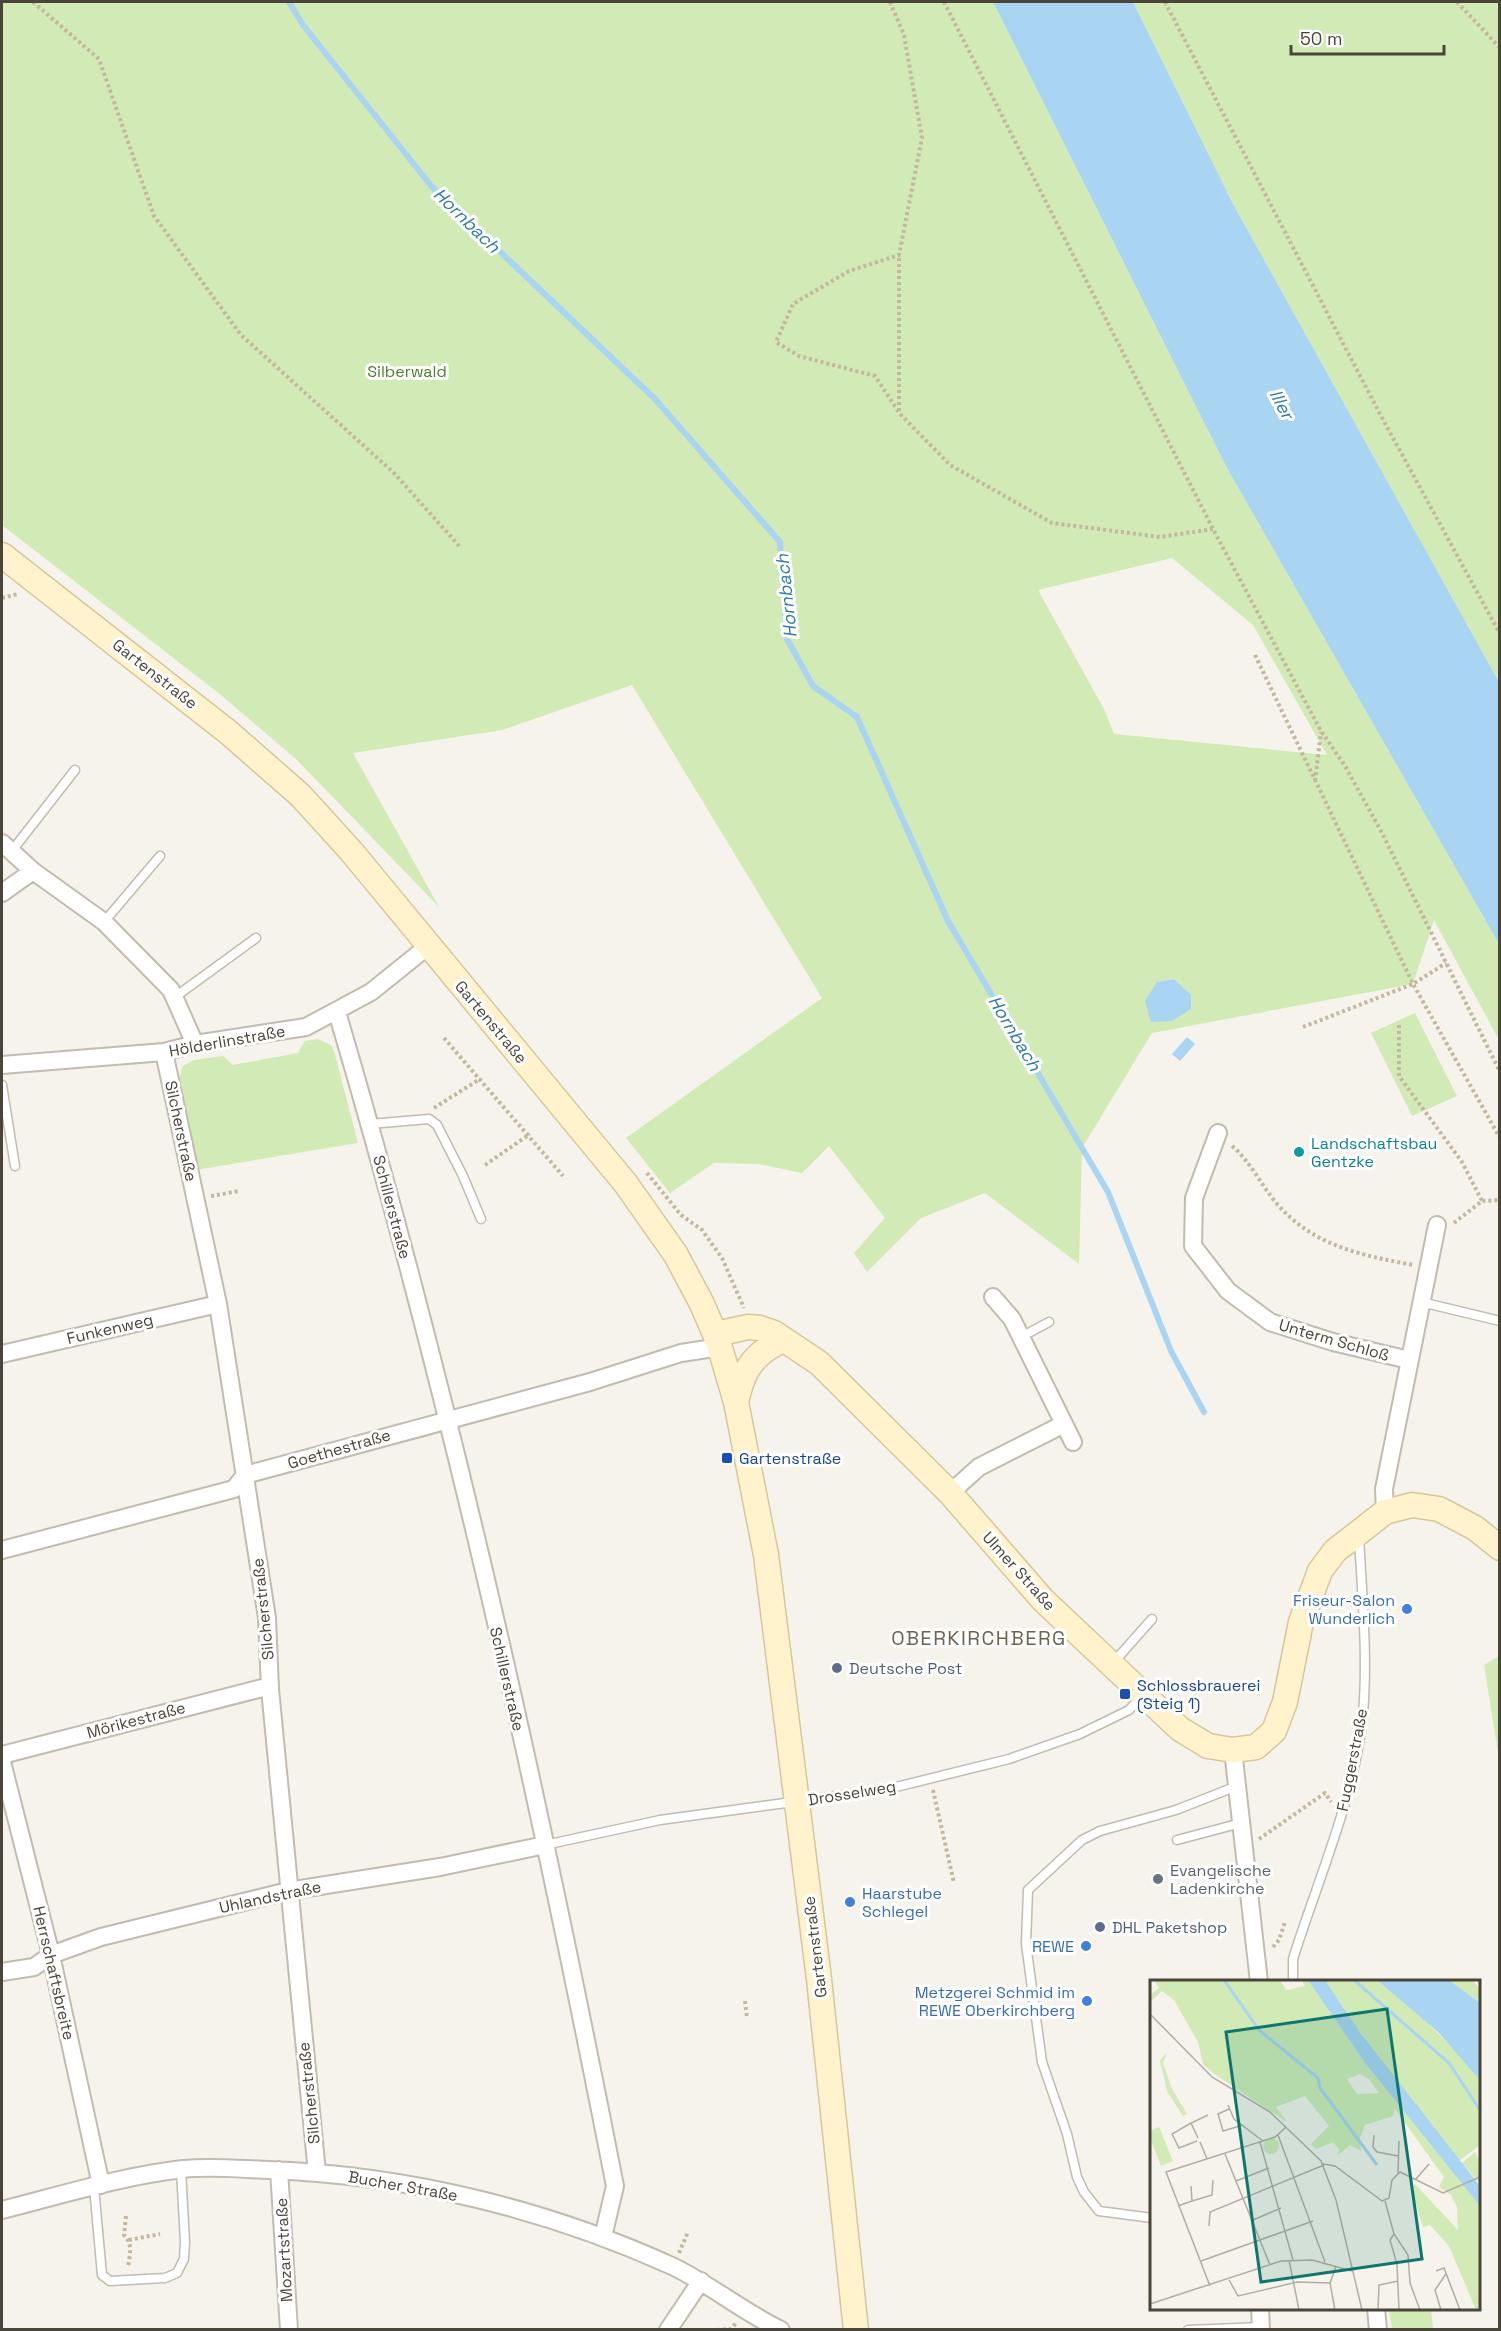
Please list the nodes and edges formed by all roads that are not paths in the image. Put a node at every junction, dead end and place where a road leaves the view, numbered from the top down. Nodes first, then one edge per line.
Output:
1 (2, 555) edge
2 (75, 770) dead end
3 (6, 847) edge
4 (160, 856) dead end
5 (33, 871) junction
6 (2, 893) edge
7 (104, 922) junction
8 (256, 938) dead end
9 (428, 947) junction
10 (175, 997) junction
11 (337, 1012) junction
12 (195, 1044) junction
13 (164, 1052) junction
14 (2, 1065) edge
15 (2, 1085) edge
16 (370, 1124) junction
17 (1218, 1133) road end
18 (15, 1166) dead end
19 (481, 1219) dead end
20 (1437, 1225) road end
21 (993, 1297) dead end
22 (1421, 1302) junction
23 (218, 1304) junction
24 (1500, 1321) edge
25 (1049, 1322) dead end
26 (1021, 1337) junction
27 (718, 1340) junction
28 (775, 1344) junction
29 (799, 1348) junction
30 (2, 1354) edge
31 (1409, 1360) junction
32 (736, 1402) junction
33 (447, 1419) junction
34 (1064, 1424) junction
35 (1073, 1442) dead end
36 (245, 1475) junction
37 (950, 1493) junction
38 (1385, 1512) junction
39 (1359, 1530) junction
40 (1500, 1548) edge
41 (2, 1550) edge
42 (1152, 1619) dead end
43 (1111, 1665) junction
44 (270, 1686) junction
45 (1143, 1695) junction
46 (1233, 1750) junction
47 (2, 1755) edge
48 (2, 1762) edge
49 (1237, 1786) junction
50 (797, 1801) junction
51 (1241, 1823) junction
52 (1177, 1840) dead end
53 (545, 1845) junction
54 (288, 1891) junction
55 (51, 1955) junction
56 (2, 1972) edge
57 (1259, 1980) edge
58 (1293, 1980) edge
59 (181, 2170) junction
60 (279, 2170) junction
61 (317, 2173) junction
62 (97, 2186) junction
63 (2, 2210) edge
64 (1150, 2218) edge
65 (603, 2237) junction
66 (701, 2281) junction
67 (1260, 2310) edge
68 (1376, 2310) edge
69 (1261, 2328) edge
70 (288, 2330) edge
71 (668, 2330) edge
72 (782, 2330) edge
73 (856, 2330) edge
74 (1188, 2330) edge
75 (1378, 2330) edge

1 - 9 main road, Gartenstraße
2 - 3 lane
3 - 5 street
4 - 7 lane
5 - 6 street
5 - 7 street
7 - 10 street
8 - 10 lane
9 - 11 street, Hölderlinstraße
9 - 27 main road, Gartenstraße
10 - 12 street
11 - 12 street, Hölderlinstraße
11 - 16 street, Schillerstraße
12 - 13 street, Hölderlinstraße
13 - 14 street, Hölderlinstraße
13 - 23 street, Silcherstraße
15 - 18 lane
16 - 19 lane
16 - 33 street, Schillerstraße
17 - 31 street, Unterm Schloß
20 - 22 street, Unterm Schloß
21 - 26 street
22 - 24 lane
22 - 31 street, Unterm Schloß
23 - 30 street, Funkenweg
23 - 36 street, Silcherstraße
25 - 26 lane
26 - 34 street
27 - 28 main road, Ulmer Straße
27 - 29 main road, Ulmer Straße
27 - 32 main road, Gartenstraße
27 - 33 street, Goethestraße
28 - 29 main road, Ulmer Straße
28 - 32 main road
29 - 37 main road, Ulmer Straße
31 - 38 street, Unterm Schloß
32 - 50 main road, Gartenstraße
33 - 36 street, Goethestraße
33 - 53 street, Schillerstraße
34 - 35 street
34 - 37 street
36 - 41 street, Goethestraße
36 - 44 street, Silcherstraße
37 - 43 main road, Ulmer Straße
38 - 39 main road
38 - 40 main road
39 - 46 main road
39 - 58 lane, Fuggerstraße
42 - 43 lane
43 - 45 main road, Ulmer Straße
44 - 47 street, Mörikestraße
44 - 54 street, Silcherstraße
45 - 46 main road, Ulmer Straße
45 - 50 lane, Drosselweg
46 - 49 street
48 - 55 street, Herrschaftsbreite
49 - 51 street
49 - 64 lane
50 - 53 lane, Drosselweg
50 - 73 main road, Gartenstraße
51 - 52 lane
51 - 57 street
53 - 54 street, Uhlandstraße
53 - 65 street, Schillerstraße
54 - 55 street, Uhlandstraße
54 - 61 street, Silcherstraße
55 - 56 street, Uhlandstraße
55 - 62 street, Herrschaftsbreite
59 - 60 street, Bucher Straße
59 - 62 street, Bucher Straße
59 - 62 lane
60 - 61 street, Bucher Straße
60 - 70 street, Mozartstraße
61 - 65 street, Bucher Straße
62 - 63 street, Bucher Straße
65 - 66 street, Bucher Straße
66 - 71 street
66 - 72 street, Bucher Straße
67 - 69 street
68 - 75 street
69 - 74 lane

